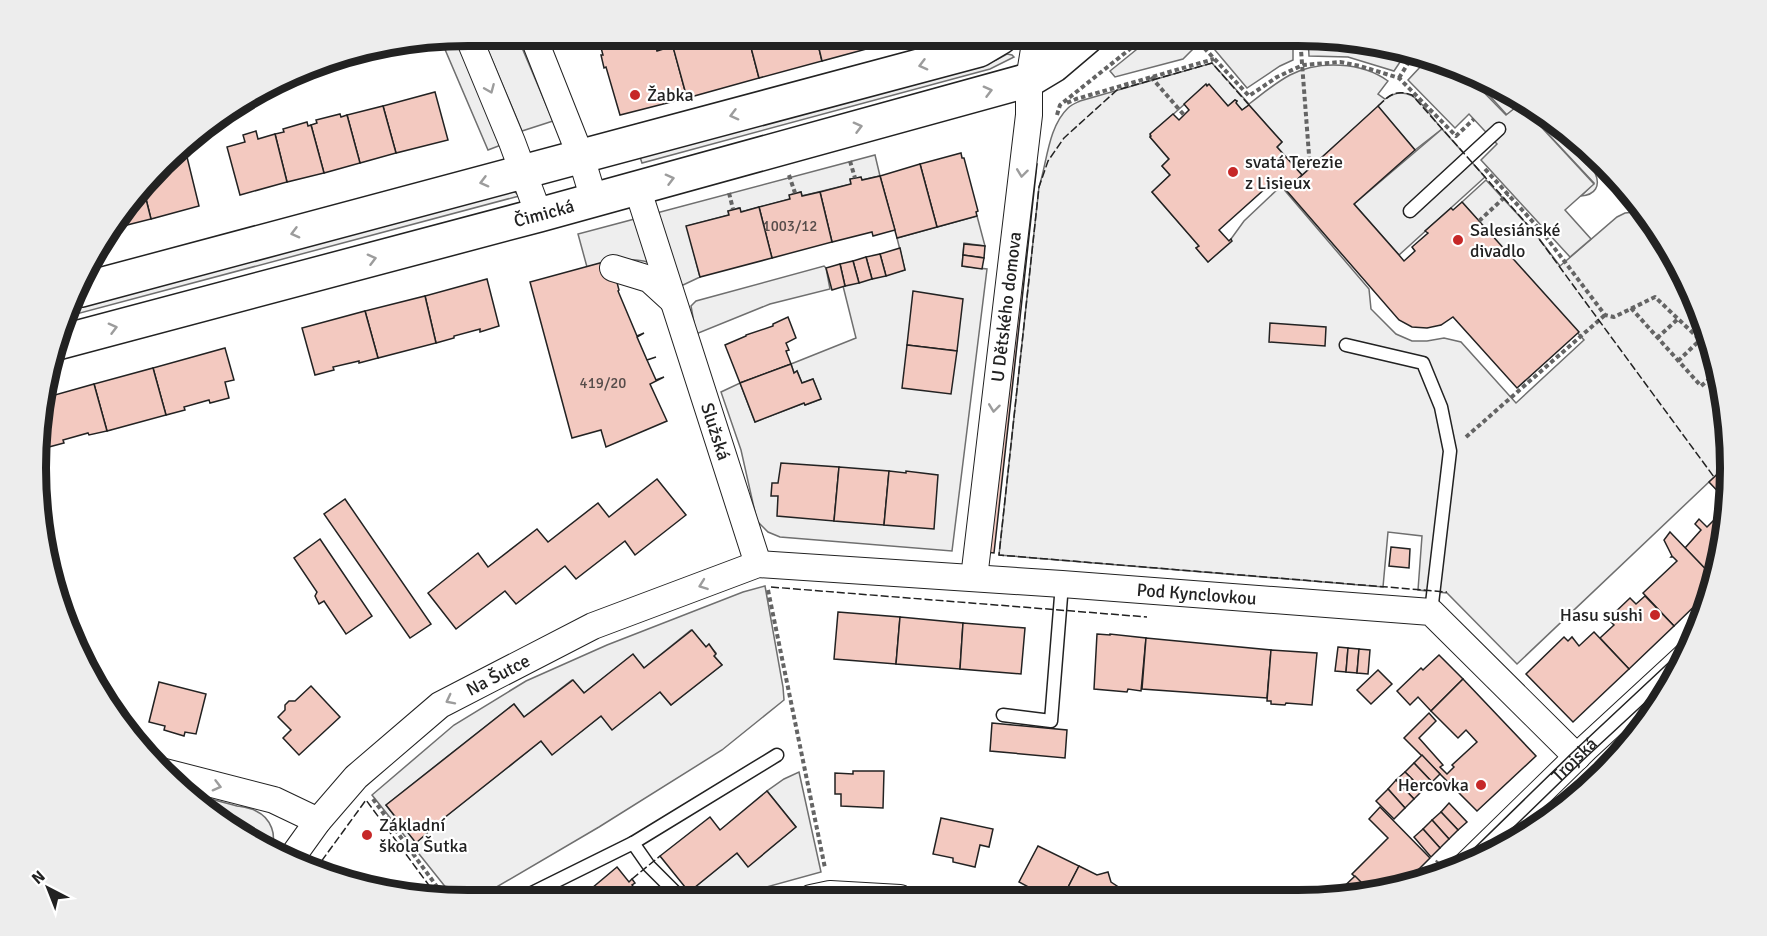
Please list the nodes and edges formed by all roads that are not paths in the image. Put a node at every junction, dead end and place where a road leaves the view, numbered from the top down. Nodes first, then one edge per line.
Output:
1 (472, 46) edge
2 (537, 46) edge
3 (979, 46) edge
4 (1035, 46) edge
5 (1077, 46) edge
6 (1029, 80) junction
7 (1499, 129) dead end
8 (581, 156) junction
9 (524, 172) junction
10 (594, 200) junction
11 (642, 203) dead end
12 (1410, 211) dead end
13 (539, 214) junction
14 (613, 268) dead end
15 (87, 288) edge
16 (672, 300) junction
17 (67, 340) edge
18 (1346, 345) dead end
19 (758, 564) junction
20 (974, 578) junction
21 (1062, 584) junction
22 (1431, 612) junction
23 (1667, 674) edge
24 (1003, 716) dead end
25 (777, 755) dead end
26 (1577, 757) junction
27 (181, 776) edge
28 (318, 820) junction
29 (633, 843) junction
30 (1486, 845) edge
31 (296, 852) edge
32 (538, 890) edge
33 (673, 890) edge

1 -> 9 street
2 - 8 street
3 -> 8 main road
4 - 6 street, U Dětského domova
5 - 6 main road, Čimická
10 -> 6 main road, Čimická
6 -> 20 street, U Dětského domova
7 - 12 lane
8 - 9 main road
8 - 10 street
9 - 13 street
9 -> 15 main road
10 - 13 main road, Čimická
11 - 16 street, Služská
17 -> 13 main road, Čimická
14 - 16 street, Služská
16 - 19 street, Služská
18 - 22 lane
19 - 20 street, Pod Kynclovkou
19 -> 28 street, Na Šutce
20 - 21 street, Pod Kynclovkou
21 - 22 street, Pod Kynclovkou
21 - 24 lane
22 - 26 street
23 - 26 street, Trojská
25 - 29 lane
26 - 30 street, Trojská
27 -> 28 street
28 - 31 street, Na Šutce
29 - 32 lane
29 - 33 lane

